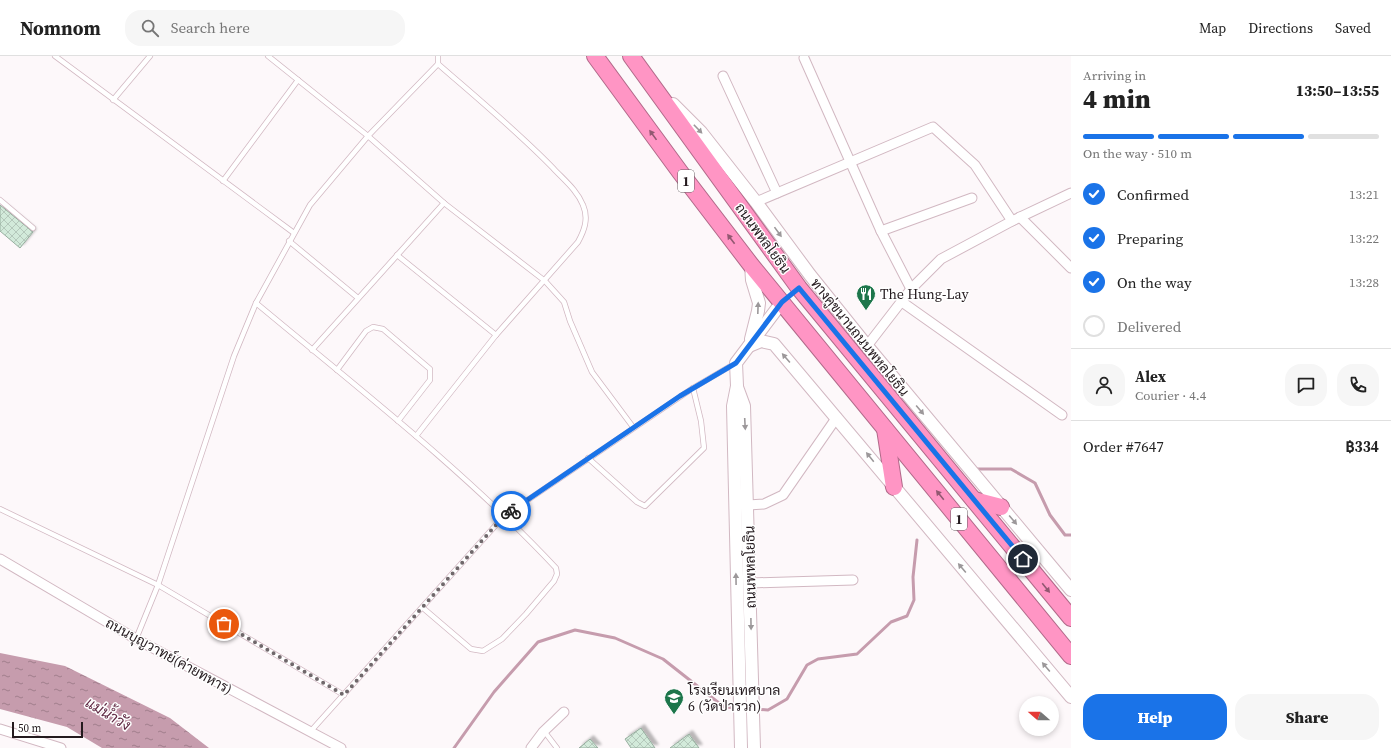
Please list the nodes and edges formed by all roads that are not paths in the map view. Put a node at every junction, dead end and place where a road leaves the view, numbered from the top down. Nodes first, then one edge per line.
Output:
1 (55, 56) edge
2 (150, 56) edge
3 (268, 56) edge
4 (438, 56) edge
5 (596, 56) edge
6 (632, 56) edge
7 (804, 58) dead end
8 (438, 64) junction
9 (723, 76) dead end
10 (298, 80) junction
11 (650, 83) junction
12 (113, 100) junction
13 (368, 136) junction
14 (850, 161) junction
15 (223, 181) junction
16 (777, 193) junction
17 (1071, 193) edge
18 (972, 198) dead end
19 (0, 200) edge
20 (756, 202) junction
21 (444, 203) junction
22 (1016, 219) junction
23 (33, 228) dead end
24 (881, 231) junction
25 (294, 233) junction
26 (289, 241) junction
27 (397, 255) junction
28 (751, 265) junction
29 (1071, 268) edge
30 (545, 281) junction
31 (799, 288) junction
32 (911, 290) junction
33 (358, 298) junction
34 (782, 302) junction
35 (902, 302) junction
36 (256, 303) junction
37 (496, 335) junction
38 (749, 346) junction
39 (867, 346) junction
40 (312, 350) junction
41 (736, 363) junction
42 (336, 370) junction
43 (737, 386) junction
44 (693, 388) junction
45 (1062, 415) dead end
46 (838, 417) junction
47 (398, 421) junction
48 (633, 427) junction
49 (884, 427) junction
50 (416, 436) junction
51 (588, 458) junction
52 (894, 486) junction
53 (974, 500) junction
54 (748, 505) junction
55 (1001, 507) junction
56 (0, 508) edge
57 (504, 516) junction
58 (735, 541) junction
59 (749, 541) junction
60 (0, 559) edge
61 (853, 580) dead end
62 (750, 583) junction
63 (158, 585) junction
64 (1071, 590) edge
65 (423, 608) junction
66 (1071, 618) edge
67 (136, 639) junction
68 (1071, 656) edge
69 (344, 695) junction
70 (1071, 697) edge
71 (564, 712) dead end
72 (740, 717) junction
73 (754, 717) junction
74 (0, 729) edge
75 (544, 731) junction
76 (310, 732) junction
77 (61, 748) edge
78 (341, 748) edge
79 (531, 748) edge
80 (557, 748) edge
81 (741, 748) edge
82 (754, 748) edge

1 - 12 lane
2 - 12 lane
3 - 10 lane
4 - 8 lane
28 -> 5 highway, ถนนพหลโยธิน / 1
6 - 11 highway, ถนนพหลโยธิน / 1
7 - 14 street
8 - 13 lane
8 - 30 lane
9 - 16 street
10 - 13 lane
10 - 15 lane
11 -> 20 main road, ทางคู่ขนานถนนพหลโยธิน / 1
11 - 31 highway, ถนนพหลโยธิน / 1
12 - 15 lane
13 - 21 lane
13 - 25 lane
14 - 16 street
14 - 22 street
14 - 24 street
15 - 25 lane
16 - 20 street
17 - 22 street
18 - 24 street
19 - 23 lane
20 -> 39 main road, ทางคู่ขนานถนนพหลโยธิน / 1
21 - 27 lane
21 - 30 lane
22 - 29 street
22 - 32 street
24 - 32 street
25 - 26 lane
26 - 33 lane
26 - 36 lane
27 - 33 lane
27 - 37 lane
28 - 34 highway, ถนนพหลโยธิน / 1
38 -> 28 main road
30 - 37 lane
30 - 48 lane
31 - 34 highway
31 - 53 highway, ถนนพหลโยธิน / 1
32 - 35 street
33 - 40 lane
34 - 38 main road
34 - 49 highway, ถนนพหลโยธิน / 1
35 - 39 street
35 - 45 street
36 - 40 lane
36 - 63 lane
37 - 50 lane
38 - 41 main road
46 -> 38 main road, 1
39 -> 55 main road, ทางคู่ขนานถนนพหลโยธิน / 1
40 - 42 lane
41 - 43 main road, ถนนพหลโยธิน
41 - 44 lane
42 - 47 lane
42 - 47 lane
43 -> 54 main road, ถนนพหลโยธิน
43 - 58 main road, ถนนพหลโยธิน
44 - 48 lane
44 - 51 lane
52 -> 46 main road, 1
46 - 54 street
47 - 50 lane
48 - 51 lane
49 - 52 highway
68 -> 49 highway, ถนนพหลโยธิน / 1
50 - 57 lane
51 - 57 lane
70 -> 52 main road, 1
53 - 55 highway
53 -> 66 highway, ถนนพหลโยธิน / 1
54 - 59 main road, ถนนพหลโยธิน
55 -> 64 main road, ทางคู่ขนานถนนพหลโยธิน / 1
56 - 63 lane
57 - 65 lane
57 - 65 lane
58 - 59 main road
72 -> 58 main road, ถนนพหลโยธิน
59 - 62 main road, ถนนพหลโยธิน
60 - 67 street, ถนนบุญวาทย์(ค่ายทหาร)
61 - 62 street
62 -> 73 main road, ถนนพหลโยธิน
63 - 67 lane
63 - 69 lane
65 - 69 lane
67 - 76 street, ถนนบุญวาทย์(ค่ายทหาร)
69 - 76 lane
71 - 75 street
72 - 73 main road
72 - 81 main road, ถนนพหลโยธิน
73 - 82 main road, ถนนพหลโยธิน
74 - 77 street
75 - 79 street
75 - 80 lane
76 - 78 street, ถนนบุญวาทย์(ค่ายทหาร)

